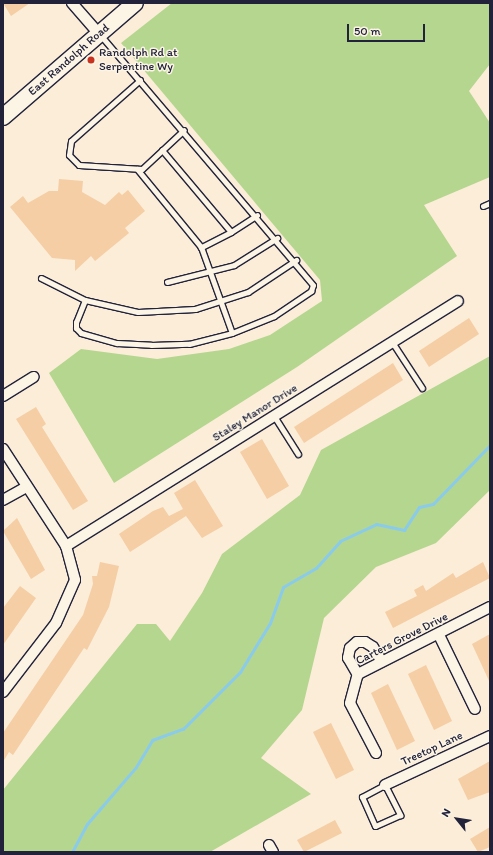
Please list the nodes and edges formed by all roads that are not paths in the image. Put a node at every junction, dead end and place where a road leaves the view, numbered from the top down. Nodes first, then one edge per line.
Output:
1 (72, 3) edge
2 (135, 3) edge
3 (99, 34) junction
4 (140, 80) junction
5 (3, 117) edge
6 (184, 130) junction
7 (162, 150) junction
8 (137, 169) junction
9 (490, 203) edge
10 (483, 206) dead end
11 (257, 215) junction
12 (231, 232) junction
13 (277, 238) junction
14 (201, 247) junction
15 (296, 260) junction
16 (212, 273) junction
17 (41, 278) dead end
18 (167, 282) dead end
19 (85, 300) junction
20 (222, 301) junction
21 (458, 301) dead end
22 (232, 333) junction
23 (392, 342) junction
24 (33, 377) dead end
25 (422, 388) dead end
26 (3, 396) edge
27 (274, 416) junction
28 (3, 449) edge
29 (298, 454) dead end
30 (26, 487) junction
31 (3, 500) edge
32 (66, 546) junction
33 (490, 607) edge
34 (439, 635) junction
35 (382, 662) junction
36 (358, 675) junction
37 (3, 692) edge
38 (475, 709) dead end
39 (490, 736) edge
40 (376, 753) dead end
41 (385, 785) junction

1 - 3 street
2 - 3 main road, East Randolph Road
3 - 4 lane
3 - 5 main road, East Randolph Road
4 - 6 lane
4 - 8 lane
6 - 7 lane
6 - 11 lane
7 - 8 lane
7 - 12 lane
8 - 14 lane
9 - 10 lane
11 - 12 lane
11 - 13 lane
12 - 14 lane
13 - 15 lane
13 - 16 lane
14 - 16 lane
15 - 20 lane
15 - 22 lane
16 - 18 lane
16 - 20 lane
17 - 19 lane
19 - 20 lane
19 - 22 lane
20 - 22 lane
21 - 23 street, Staley Manor Drive
23 - 25 lane
23 - 27 street, Staley Manor Drive
24 - 26 street
27 - 29 lane
27 - 32 street, Staley Manor Drive
28 - 30 street
30 - 31 street
30 - 32 street
32 - 37 street
33 - 34 street, Carters Grove Drive
34 - 35 street, Carters Grove Drive
34 - 38 street
35 - 36 street, Carters Grove Drive
35 - 36 street
36 - 40 street, Carters Grove Drive
39 - 41 street, Treetop Lane
41 - 41 lane

